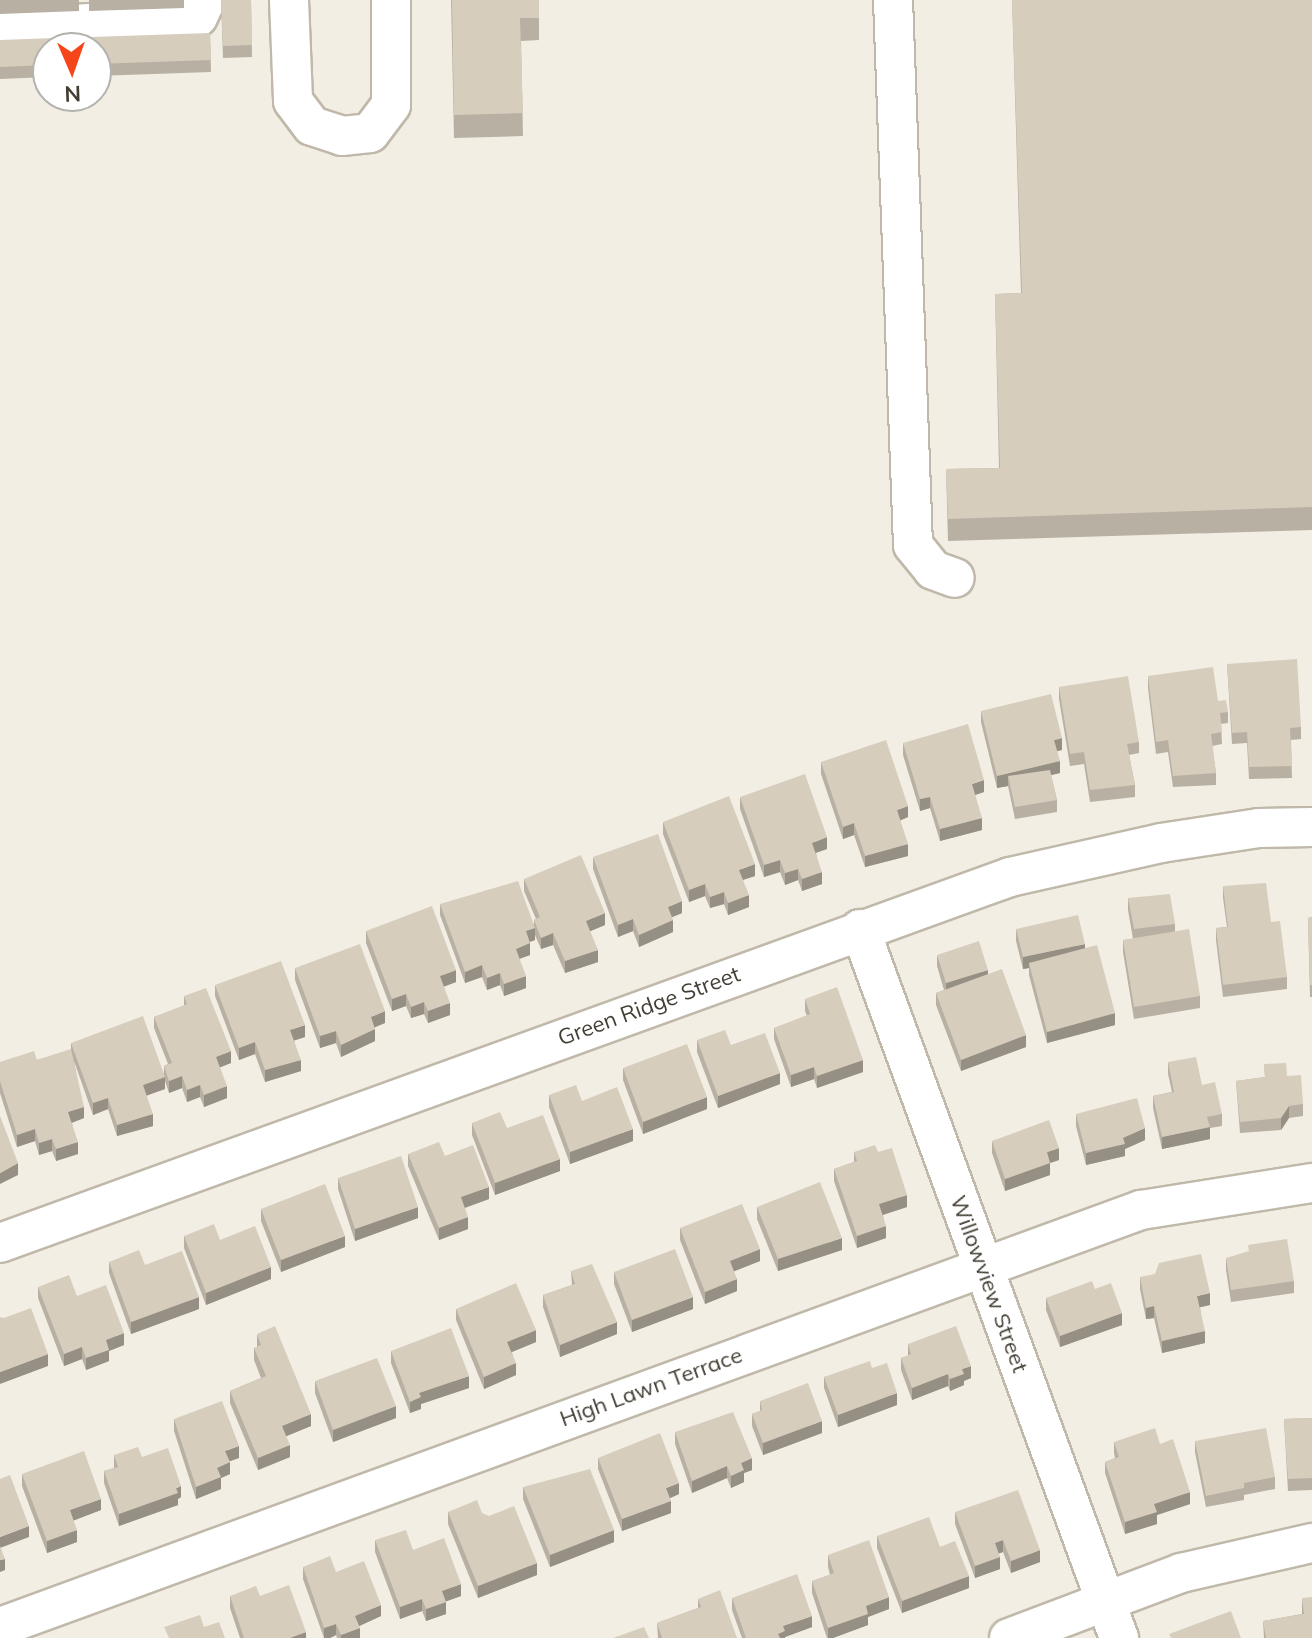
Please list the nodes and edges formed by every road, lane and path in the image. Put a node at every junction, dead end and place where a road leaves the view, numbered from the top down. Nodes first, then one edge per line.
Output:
1 (206, 0) edge
2 (289, 0) edge
3 (391, 0) edge
4 (893, 0) edge
5 (0, 28) edge
6 (955, 578) dead end
7 (1312, 827) edge
8 (860, 929) junction
9 (1312, 1183) edge
10 (0, 1243) edge
11 (982, 1266) junction
12 (1312, 1543) edge
13 (1106, 1603) junction
14 (0, 1627) edge
15 (1009, 1638) edge
16 (1119, 1638) edge

1 - 5 street
2 - 3 street
4 - 6 street
7 - 8 street, Green Ridge Street
8 - 10 street, Green Ridge Street
8 - 11 street, Willowview Street
9 - 11 street, High Lawn Terrace
11 - 13 street, Willowview Street
11 - 14 street, High Lawn Terrace
12 - 13 street
13 - 15 street
13 - 16 street, Willowview Street

